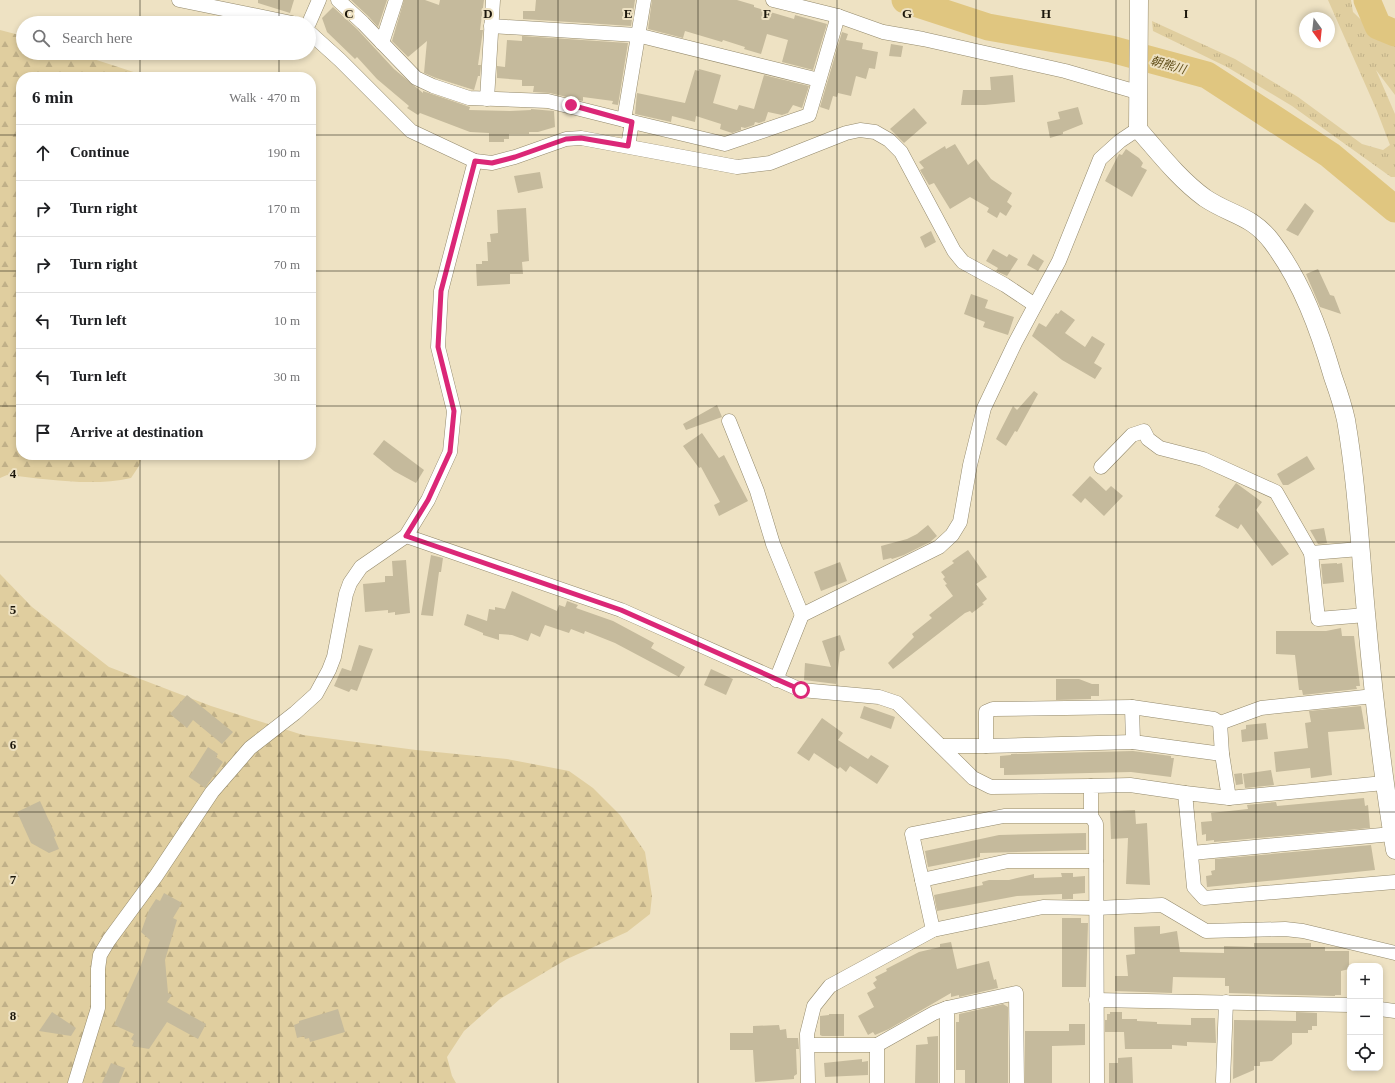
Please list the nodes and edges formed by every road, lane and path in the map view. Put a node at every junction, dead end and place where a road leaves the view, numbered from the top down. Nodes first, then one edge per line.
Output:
1 (179, 0) edge
2 (320, 0) edge
3 (338, 0) edge
4 (396, 0) edge
5 (493, 0) edge
6 (644, 0) edge
7 (773, 0) edge
8 (1139, 0) edge
9 (258, 16) edge
10 (312, 16) edge
11 (838, 16) junction
12 (491, 26) junction
13 (637, 35) junction
14 (316, 38) edge
15 (382, 43) junction
16 (819, 80) junction
17 (1137, 92) junction
18 (487, 99) junction
19 (628, 121) junction
20 (1138, 129) junction
21 (628, 146) junction
22 (475, 161) junction
23 (1035, 304) junction
24 (729, 421) dead end
25 (1101, 467) dead end
26 (406, 536) junction
27 (1360, 549) junction
28 (1311, 553) junction
29 (802, 615) junction
30 (1366, 615) junction
31 (776, 680) junction
32 (1374, 696) junction
33 (1132, 707) junction
34 (1220, 723) junction
35 (1133, 742) junction
36 (941, 746) junction
37 (986, 746) junction
38 (1222, 754) junction
39 (1384, 783) junction
40 (1091, 786) junction
41 (1186, 793) junction
42 (1229, 798) junction
43 (1091, 816) junction
44 (1394, 842) edge
45 (1192, 853) junction
46 (1096, 861) junction
47 (922, 880) junction
48 (1395, 882) edge
49 (1096, 908) junction
50 (933, 930) junction
51 (1395, 953) edge
52 (1096, 1000) junction
53 (1226, 1002) junction
54 (1347, 1005) edge
55 (947, 1008) junction
56 (1383, 1009) edge
57 (1395, 1010) edge
58 (808, 1045) junction
59 (877, 1045) junction
60 (1223, 1081) dead end
61 (75, 1083) edge
62 (808, 1083) edge
63 (877, 1083) edge
64 (947, 1083) edge
65 (1017, 1083) edge
66 (1097, 1083) edge

1 - 9 street
2 - 10 street
3 - 15 street
4 - 15 street
5 - 12 street
6 - 13 street
7 - 11 street
8 - 17 street
11 - 16 street
11 - 17 street
12 - 13 street
12 - 18 street
13 - 16 street
13 - 19 street
14 - 22 street
15 - 18 street
16 - 19 street
17 - 20 street
18 - 19 street
19 - 21 street
20 - 23 street
20 - 27 street
21 - 22 street
21 - 23 street
22 - 26 street
23 - 29 street
24 - 29 street
25 - 28 street
26 - 31 street
26 - 61 street
27 - 28 street
27 - 30 street
28 - 30 street
29 - 31 street
30 - 32 street
31 - 36 street
32 - 34 street
32 - 39 street
33 - 34 street
33 - 35 street
33 - 37 street
34 - 38 street
35 - 37 street
35 - 38 street
36 - 37 street
36 - 40 street
38 - 42 street
39 - 42 street
39 - 44 street
40 - 41 street
40 - 43 street
41 - 42 street
41 - 45 street
43 - 46 street
43 - 47 street
44 - 45 street
45 - 48 street
46 - 47 street
46 - 49 street
47 - 50 street
49 - 50 street
49 - 51 street
49 - 52 street
50 - 58 street
52 - 53 street
52 - 66 street
53 - 54 street
53 - 60 street
55 - 59 street
55 - 64 street
55 - 65 street
56 - 57 street
58 - 59 street
58 - 62 street
59 - 63 street

